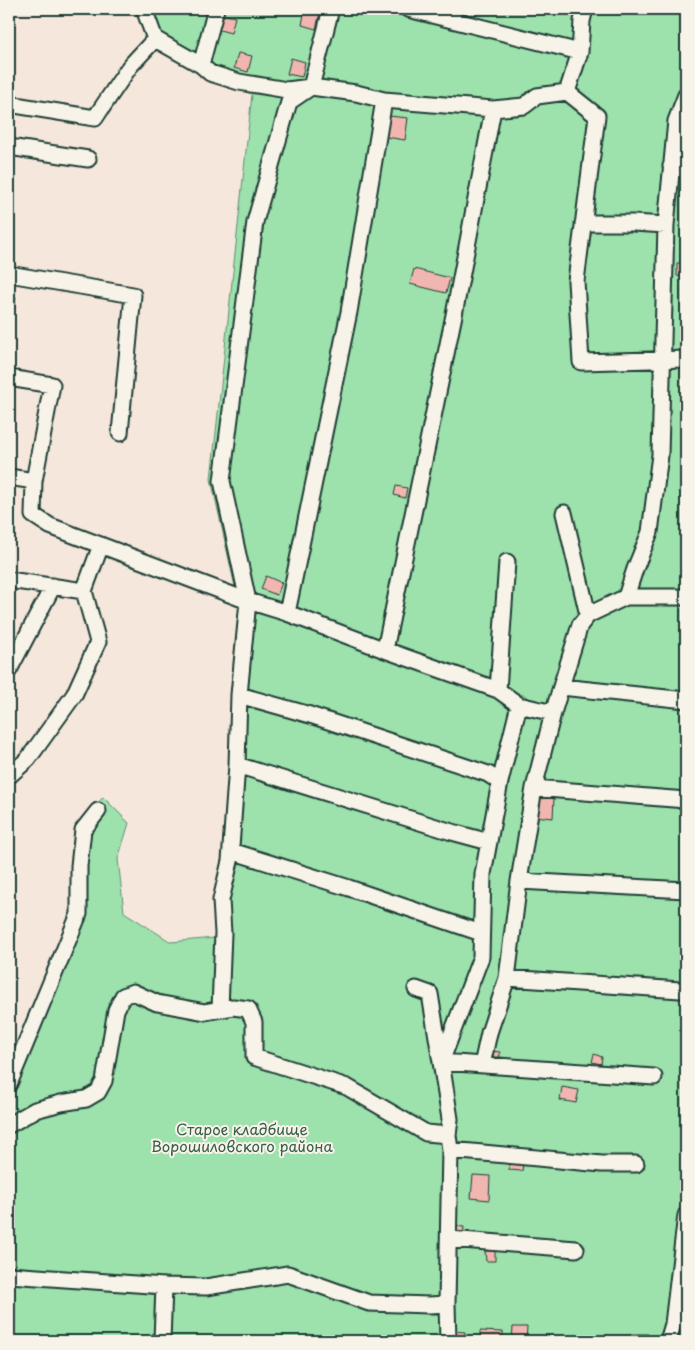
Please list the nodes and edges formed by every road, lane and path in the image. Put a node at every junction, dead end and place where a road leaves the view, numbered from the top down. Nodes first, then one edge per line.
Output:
1 (144, 9) edge
2 (216, 9) edge
3 (331, 9) edge
4 (408, 9) edge
5 (585, 9) edge
6 (155, 39) junction
7 (580, 52) junction
8 (201, 65) junction
9 (311, 87) junction
10 (567, 92) junction
11 (686, 95) edge
12 (384, 100) junction
13 (9, 104) edge
14 (493, 109) junction
15 (9, 147) edge
16 (88, 159) dead end
17 (671, 166) junction
18 (686, 170) edge
19 (583, 224) junction
20 (666, 225) junction
21 (9, 274) edge
22 (686, 359) edge
23 (663, 360) junction
24 (9, 378) edge
25 (120, 433) dead end
26 (9, 477) edge
27 (34, 481) junction
28 (564, 513) dead end
29 (102, 545) junction
30 (507, 562) dead end
31 (9, 580) edge
32 (53, 586) junction
33 (84, 591) junction
34 (686, 596) edge
35 (626, 597) junction
36 (248, 601) junction
37 (287, 613) junction
38 (588, 615) junction
39 (385, 650) junction
40 (9, 670) edge
41 (560, 687) junction
42 (498, 690) junction
43 (239, 695) junction
44 (686, 700) edge
45 (518, 705) junction
46 (553, 713) junction
47 (237, 765) junction
48 (9, 776) edge
49 (500, 782) junction
50 (534, 788) junction
51 (686, 800) edge
52 (98, 811) dead end
53 (489, 842) junction
54 (231, 851) junction
55 (520, 882) junction
56 (686, 890) edge
57 (482, 933) junction
58 (507, 978) junction
59 (416, 989) dead end
60 (680, 990) dead end
61 (220, 1009) junction
62 (441, 1062) junction
63 (482, 1065) junction
64 (654, 1077) dead end
65 (9, 1084) edge
66 (9, 1125) edge
67 (449, 1143) junction
68 (636, 1164) dead end
69 (686, 1215) edge
70 (449, 1239) junction
71 (576, 1249) dead end
72 (9, 1274) edge
73 (682, 1282) edge
74 (164, 1286) junction
75 (447, 1304) junction
76 (162, 1341) edge
77 (448, 1341) edge
78 (668, 1341) edge

1 - 6 street
2 - 8 street
3 - 9 street
4 - 7 street
5 - 7 street
6 - 8 street
6 - 13 street
7 - 10 street
8 - 9 street
9 - 12 street
9 - 36 street
10 - 14 street
10 - 19 street
11 - 17 street
12 - 14 street
12 - 37 street
14 - 39 street
15 - 16 street
17 - 18 street
17 - 20 street
19 - 20 street
19 - 23 street
20 - 23 street
21 - 25 street
22 - 23 street
23 - 35 street
24 - 27 street
26 - 27 street
27 - 29 street
28 - 38 street
29 - 33 street
29 - 36 street
30 - 42 street
31 - 32 street
32 - 33 street
32 - 40 street
33 - 48 street
34 - 35 street
35 - 38 street
36 - 37 street
36 - 43 street
37 - 39 street
38 - 41 street
39 - 42 street
41 - 44 street
41 - 46 street
42 - 45 street
43 - 47 street
43 - 49 street
45 - 46 street
45 - 49 street
46 - 50 street
47 - 53 street
47 - 54 street
49 - 53 street
50 - 51 street
50 - 55 street
52 - 65 street
53 - 57 street
54 - 57 street
54 - 61 street
55 - 56 street
55 - 58 street
57 - 62 street
58 - 60 street
58 - 63 street
59 - 62 street
61 - 66 street
61 - 67 street
62 - 63 street
62 - 67 street
63 - 64 street
67 - 68 street
67 - 70 street
69 - 73 street
70 - 71 street
70 - 75 street
72 - 74 street
73 - 78 street
74 - 75 street
74 - 76 street
75 - 77 street

